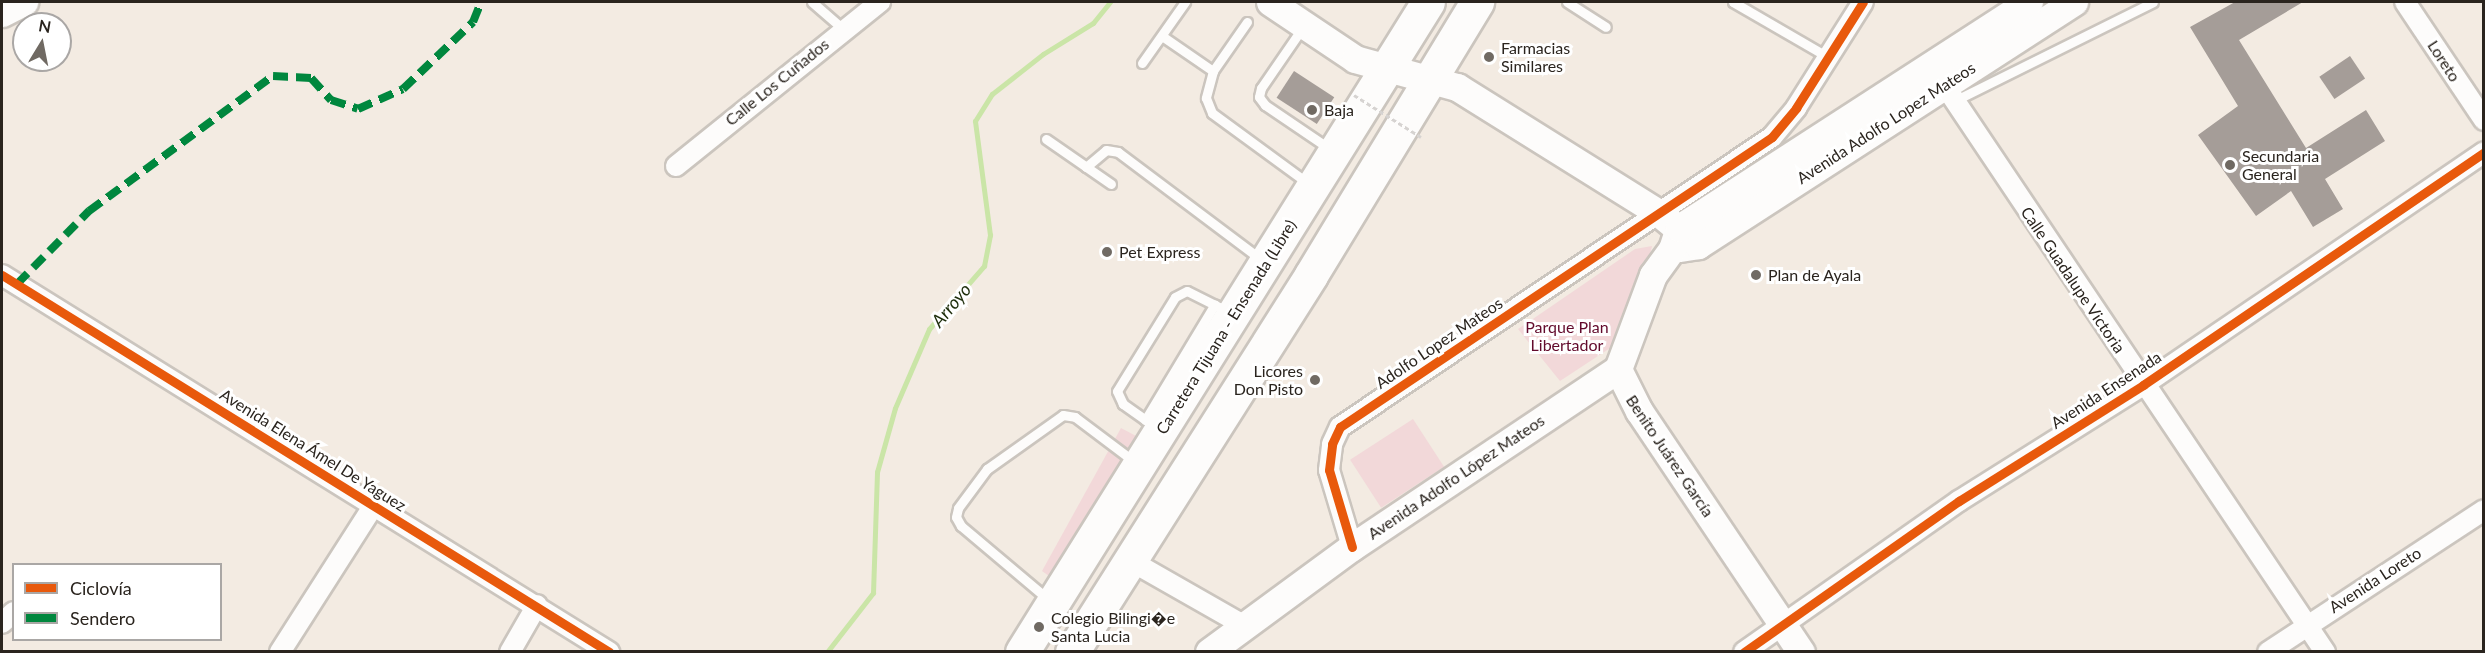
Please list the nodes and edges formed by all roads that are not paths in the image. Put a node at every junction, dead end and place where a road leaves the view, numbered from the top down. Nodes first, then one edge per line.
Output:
1 (24, 2) edge
2 (812, 2) edge
3 (880, 2) edge
4 (1185, 2) edge
5 (1270, 2) edge
6 (1428, 2) edge
7 (1477, 2) edge
8 (1567, 2) edge
9 (1733, 2) edge
10 (1863, 2) edge
11 (2029, 2) edge
12 (2074, 2) edge
13 (2153, 2) edge
14 (2405, 2) edge
15 (2, 13) edge
16 (1247, 22) dead end
17 (1305, 25) junction
18 (1606, 27) dead end
19 (843, 29) junction
20 (1162, 36) junction
21 (1828, 57) junction
22 (1142, 63) dead end
23 (1213, 70) junction
24 (1384, 70) junction
25 (1431, 78) junction
26 (1949, 93) junction
27 (2484, 120) edge
28 (1046, 140) dead end
29 (1334, 152) junction
30 (2484, 152) edge
31 (676, 166) dead end
32 (1086, 167) junction
33 (1111, 184) dead end
34 (1313, 187) junction
35 (1677, 234) junction
36 (1266, 263) junction
37 (2, 274) edge
38 (1225, 309) junction
39 (1618, 369) junction
40 (2143, 385) junction
41 (1153, 425) junction
42 (1139, 465) junction
43 (374, 505) junction
44 (2482, 514) edge
45 (1352, 547) junction
46 (1131, 561) junction
47 (1052, 603) junction
48 (537, 605) junction
49 (1783, 624) junction
50 (2307, 624) junction
51 (1242, 626) junction
52 (280, 651) edge
53 (510, 651) edge
54 (609, 651) edge
55 (1022, 651) edge
56 (1072, 651) edge
57 (1209, 651) edge
58 (1744, 651) edge
59 (1801, 651) edge
60 (2268, 651) edge
61 (2325, 651) edge

1 - 15 main road
2 - 19 lane
3 - 19 street, Calle Los Cuñados
4 - 20 lane
5 - 17 main road
6 - 24 highway, Carretera Tijuana - Ensenada (Libre)
7 - 25 highway
8 - 18 lane
9 - 21 lane
10 - 21 street, Adolfo Lopez Mateos
11 - 35 main road, Avenida Adolfo Lopez Mateos
12 - 26 main road, Avenida Adolfo Lopez Mateos
13 - 26 lane
14 - 27 street, Loreto
16 - 23 lane
17 - 24 main road
17 - 29 lane
19 - 31 street, Calle Los Cuñados
20 - 22 lane
20 - 23 lane
21 - 35 street, Adolfo Lopez Mateos
23 - 34 lane
24 - 25 main road
24 - 29 highway, Carretera Tijuana - Ensenada (Libre)
25 - 35 main road
25 - 46 highway
26 - 35 main road, Avenida Adolfo Lopez Mateos
26 - 40 street, Calle Guadalupe Victoria
28 - 32 lane
29 - 34 highway, Carretera Tijuana - Ensenada (Libre)
30 - 40 street, Avenida Ensenada
32 - 33 lane
32 - 36 lane
34 - 36 highway, Carretera Tijuana - Ensenada (Libre)
35 - 39 main road
35 - 45 street, Adolfo Lopez Mateos
36 - 38 highway, Carretera Tijuana - Ensenada (Libre)
37 - 43 street, Avenida Elena Ámel De Yaguez
38 - 41 highway, Carretera Tijuana - Ensenada (Libre)
38 - 41 lane
39 - 45 main road, Avenida Adolfo López Mateos
39 - 49 main road, Benito Juárez García
40 - 49 street, Avenida Ensenada
40 - 50 street, Calle Guadalupe Victoria
41 - 42 highway, Carretera Tijuana - Ensenada (Libre)
42 - 47 highway, Carretera Tijuana - Ensenada (Libre)
42 - 47 lane
43 - 48 street, Avenida Elena Ámel De Yaguez
43 - 52 street
44 - 50 street, Avenida Loreto
45 - 51 main road, Avenida Adolfo López Mateos
46 - 51 street
46 - 56 highway
47 - 55 highway, Carretera Tijuana - Ensenada (Libre)
48 - 53 street
48 - 54 street, Avenida Elena Ámel De Yaguez
49 - 58 street, Avenida Ensenada
49 - 59 main road, Benito Juárez García
50 - 60 street, Avenida Loreto
50 - 61 street, Calle Guadalupe Victoria
51 - 57 main road, Avenida Adolfo López Mateos

